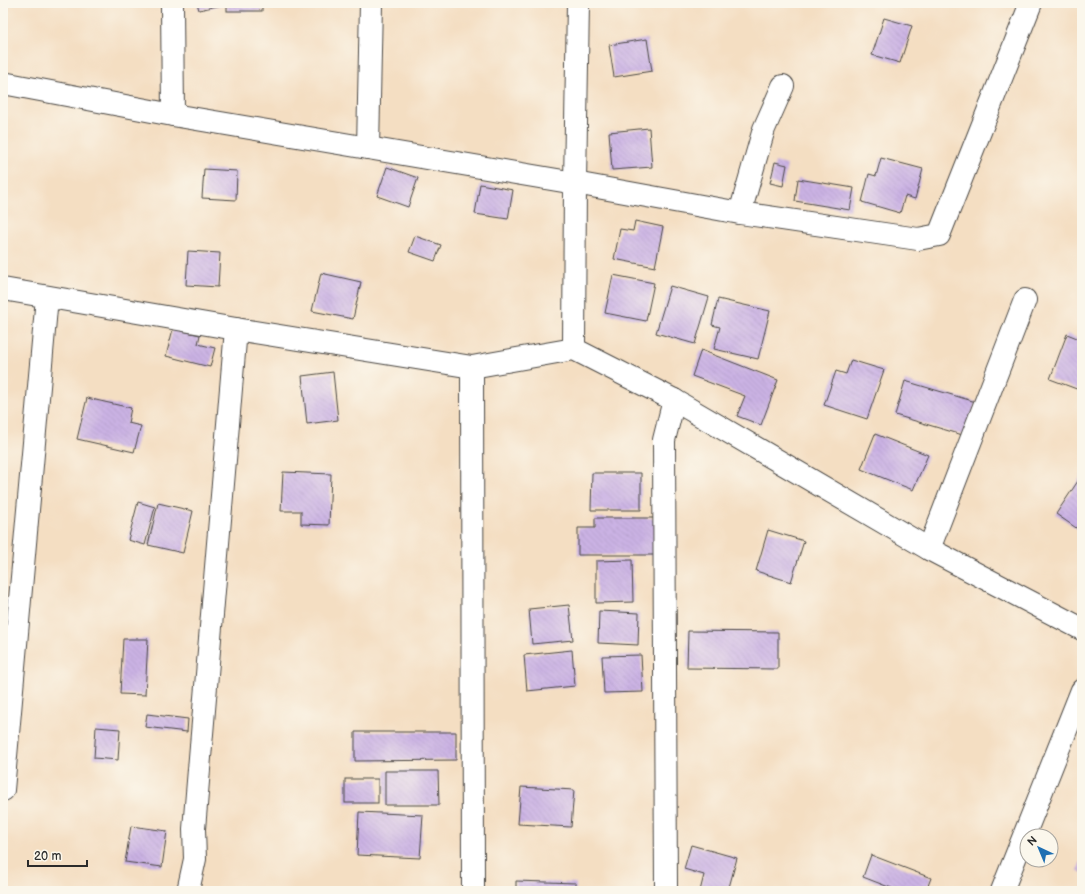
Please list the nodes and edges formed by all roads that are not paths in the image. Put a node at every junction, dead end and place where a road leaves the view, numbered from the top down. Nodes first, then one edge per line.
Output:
1 (172, 3) edge
2 (370, 3) edge
3 (578, 3) edge
4 (1031, 3) edge
5 (3, 83) edge
6 (783, 86) dead end
7 (172, 115) junction
8 (368, 148) junction
9 (575, 183) junction
10 (740, 213) junction
11 (3, 289) edge
12 (47, 297) junction
13 (1025, 300) dead end
14 (236, 329) junction
15 (574, 349) junction
16 (472, 367) junction
17 (674, 400) junction
18 (929, 549) junction
19 (1082, 629) edge
20 (1082, 690) edge
21 (3, 790) edge
22 (188, 891) edge
23 (473, 891) edge
24 (666, 891) edge
25 (1002, 891) edge

1 - 7 street
2 - 8 street
3 - 9 street
4 - 10 street
5 - 7 street
6 - 10 street
7 - 8 street
8 - 9 street
9 - 10 street
9 - 15 street
11 - 12 street
12 - 14 street
12 - 21 street
13 - 18 street
14 - 16 street
14 - 22 street
15 - 16 street
15 - 17 street
16 - 23 street
17 - 18 street
17 - 24 street
18 - 19 street
20 - 25 street

